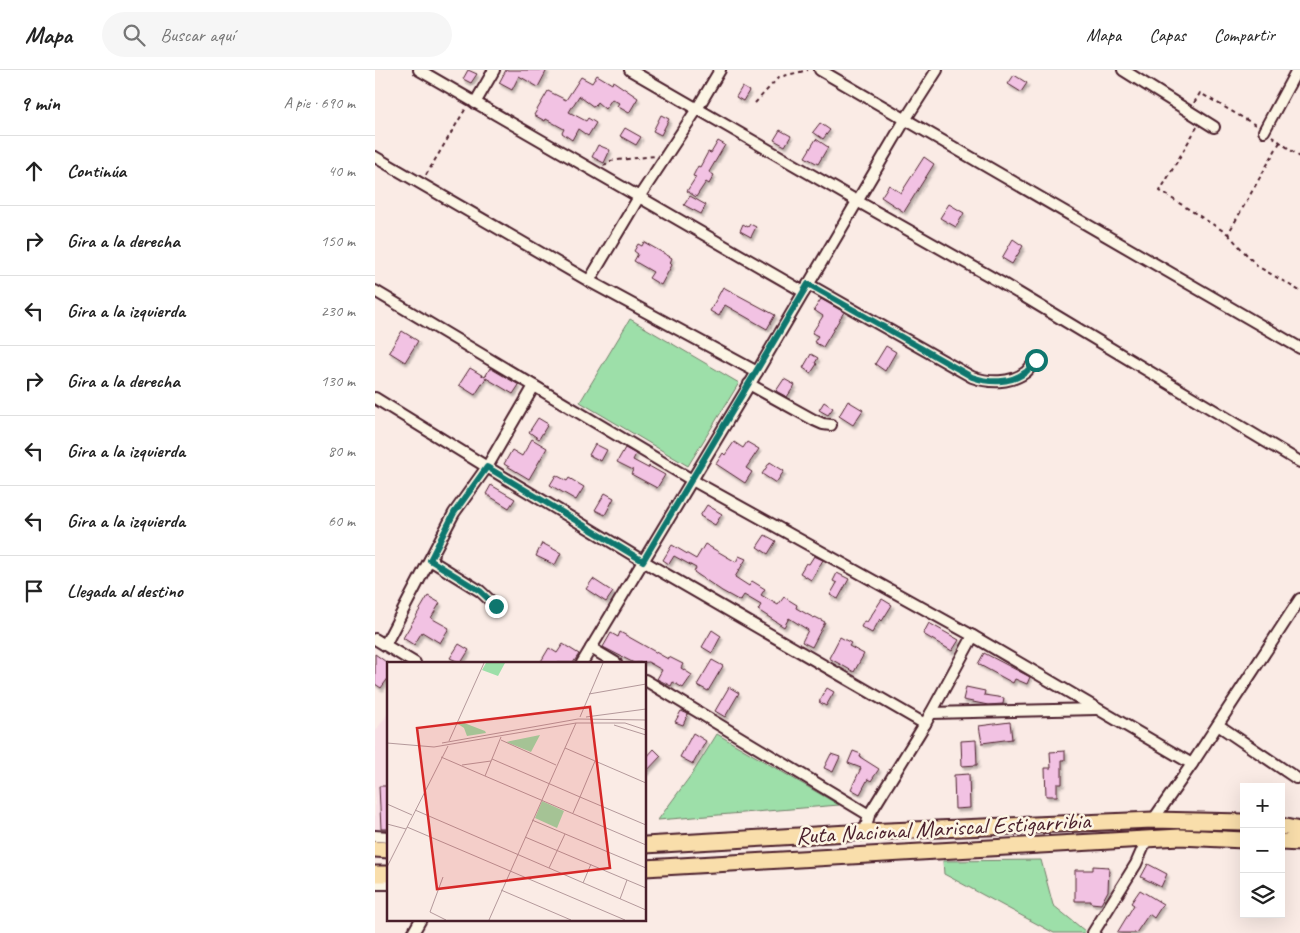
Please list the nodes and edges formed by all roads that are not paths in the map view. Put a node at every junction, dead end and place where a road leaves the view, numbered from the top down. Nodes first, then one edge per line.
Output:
1 (419, 70) edge
2 (494, 70) edge
3 (630, 70) edge
4 (720, 70) edge
5 (820, 70) edge
6 (937, 70) edge
7 (1123, 70) edge
8 (1297, 70) edge
9 (473, 102) junction
10 (697, 109) junction
11 (905, 120) junction
12 (1214, 128) dead end
13 (1264, 130) road end
14 (375, 157) edge
15 (639, 198) junction
16 (857, 201) junction
17 (589, 281) junction
18 (806, 288) junction
19 (375, 291) edge
20 (1300, 348) edge
21 (1036, 360) dead end
22 (757, 372) junction
23 (749, 384) junction
24 (534, 386) junction
25 (375, 398) edge
26 (831, 426) dead end
27 (1300, 462) edge
28 (487, 467) junction
29 (692, 480) junction
30 (430, 560) junction
31 (643, 561) junction
32 (1300, 599) edge
33 (496, 606) dead end
34 (973, 636) junction
35 (375, 639) edge
36 (385, 645) junction
37 (591, 648) junction
38 (413, 662) edge
39 (583, 662) edge
40 (614, 662) edge
41 (646, 681) edge
42 (1098, 709) junction
43 (931, 713) junction
44 (925, 724) junction
45 (1218, 725) junction
46 (1192, 764) junction
47 (1296, 778) dead end
48 (869, 815) junction
49 (1153, 820) junction
50 (1240, 822) edge
51 (1285, 827) edge
52 (1300, 830) edge
53 (865, 832) junction
54 (1147, 839) junction
55 (1240, 840) edge
56 (1285, 842) edge
57 (1300, 843) edge
58 (646, 845) edge
59 (646, 868) edge
60 (420, 920) edge
61 (413, 933) edge
62 (1093, 933) edge

1 - 9 street
2 - 9 street
3 - 10 street
4 - 10 street
5 - 11 street
6 - 11 street
7 - 12 street
8 - 13 street
9 - 15 street
10 - 15 street
10 - 16 street
11 - 16 street
11 - 20 street
14 - 17 street
15 - 17 street
15 - 18 street
16 - 18 street
16 - 27 street
17 - 22 street
18 - 21 street
18 - 22 street
19 - 24 street
22 - 23 street
23 - 26 street
23 - 29 street
24 - 28 street
24 - 29 street
25 - 28 street
28 - 30 street
28 - 31 street
29 - 31 street
29 - 34 street
30 - 33 street
30 - 36 street
31 - 37 street
31 - 44 street
32 - 45 street
34 - 42 street
34 - 43 street
35 - 36 street
36 - 38 street
37 - 39 street
37 - 40 street
41 - 48 street
42 - 43 street
42 - 46 street
43 - 44 street
44 - 48 street
45 - 46 street
45 - 47 street
46 - 49 street
48 - 53 street
49 - 50 highway, Ruta Nacional Mariscal Estigarribia
49 - 53 highway, Ruta Nacional Mariscal Estigarribia
51 - 52 highway
53 - 58 highway, Ruta Nacional Mariscal Estigarribia
54 - 55 highway, Ruta Nacional Mariscal Estigarribia
54 - 59 highway, Ruta Nacional Mariscal Estigarribia
54 - 62 street
56 - 57 highway
60 - 61 street

